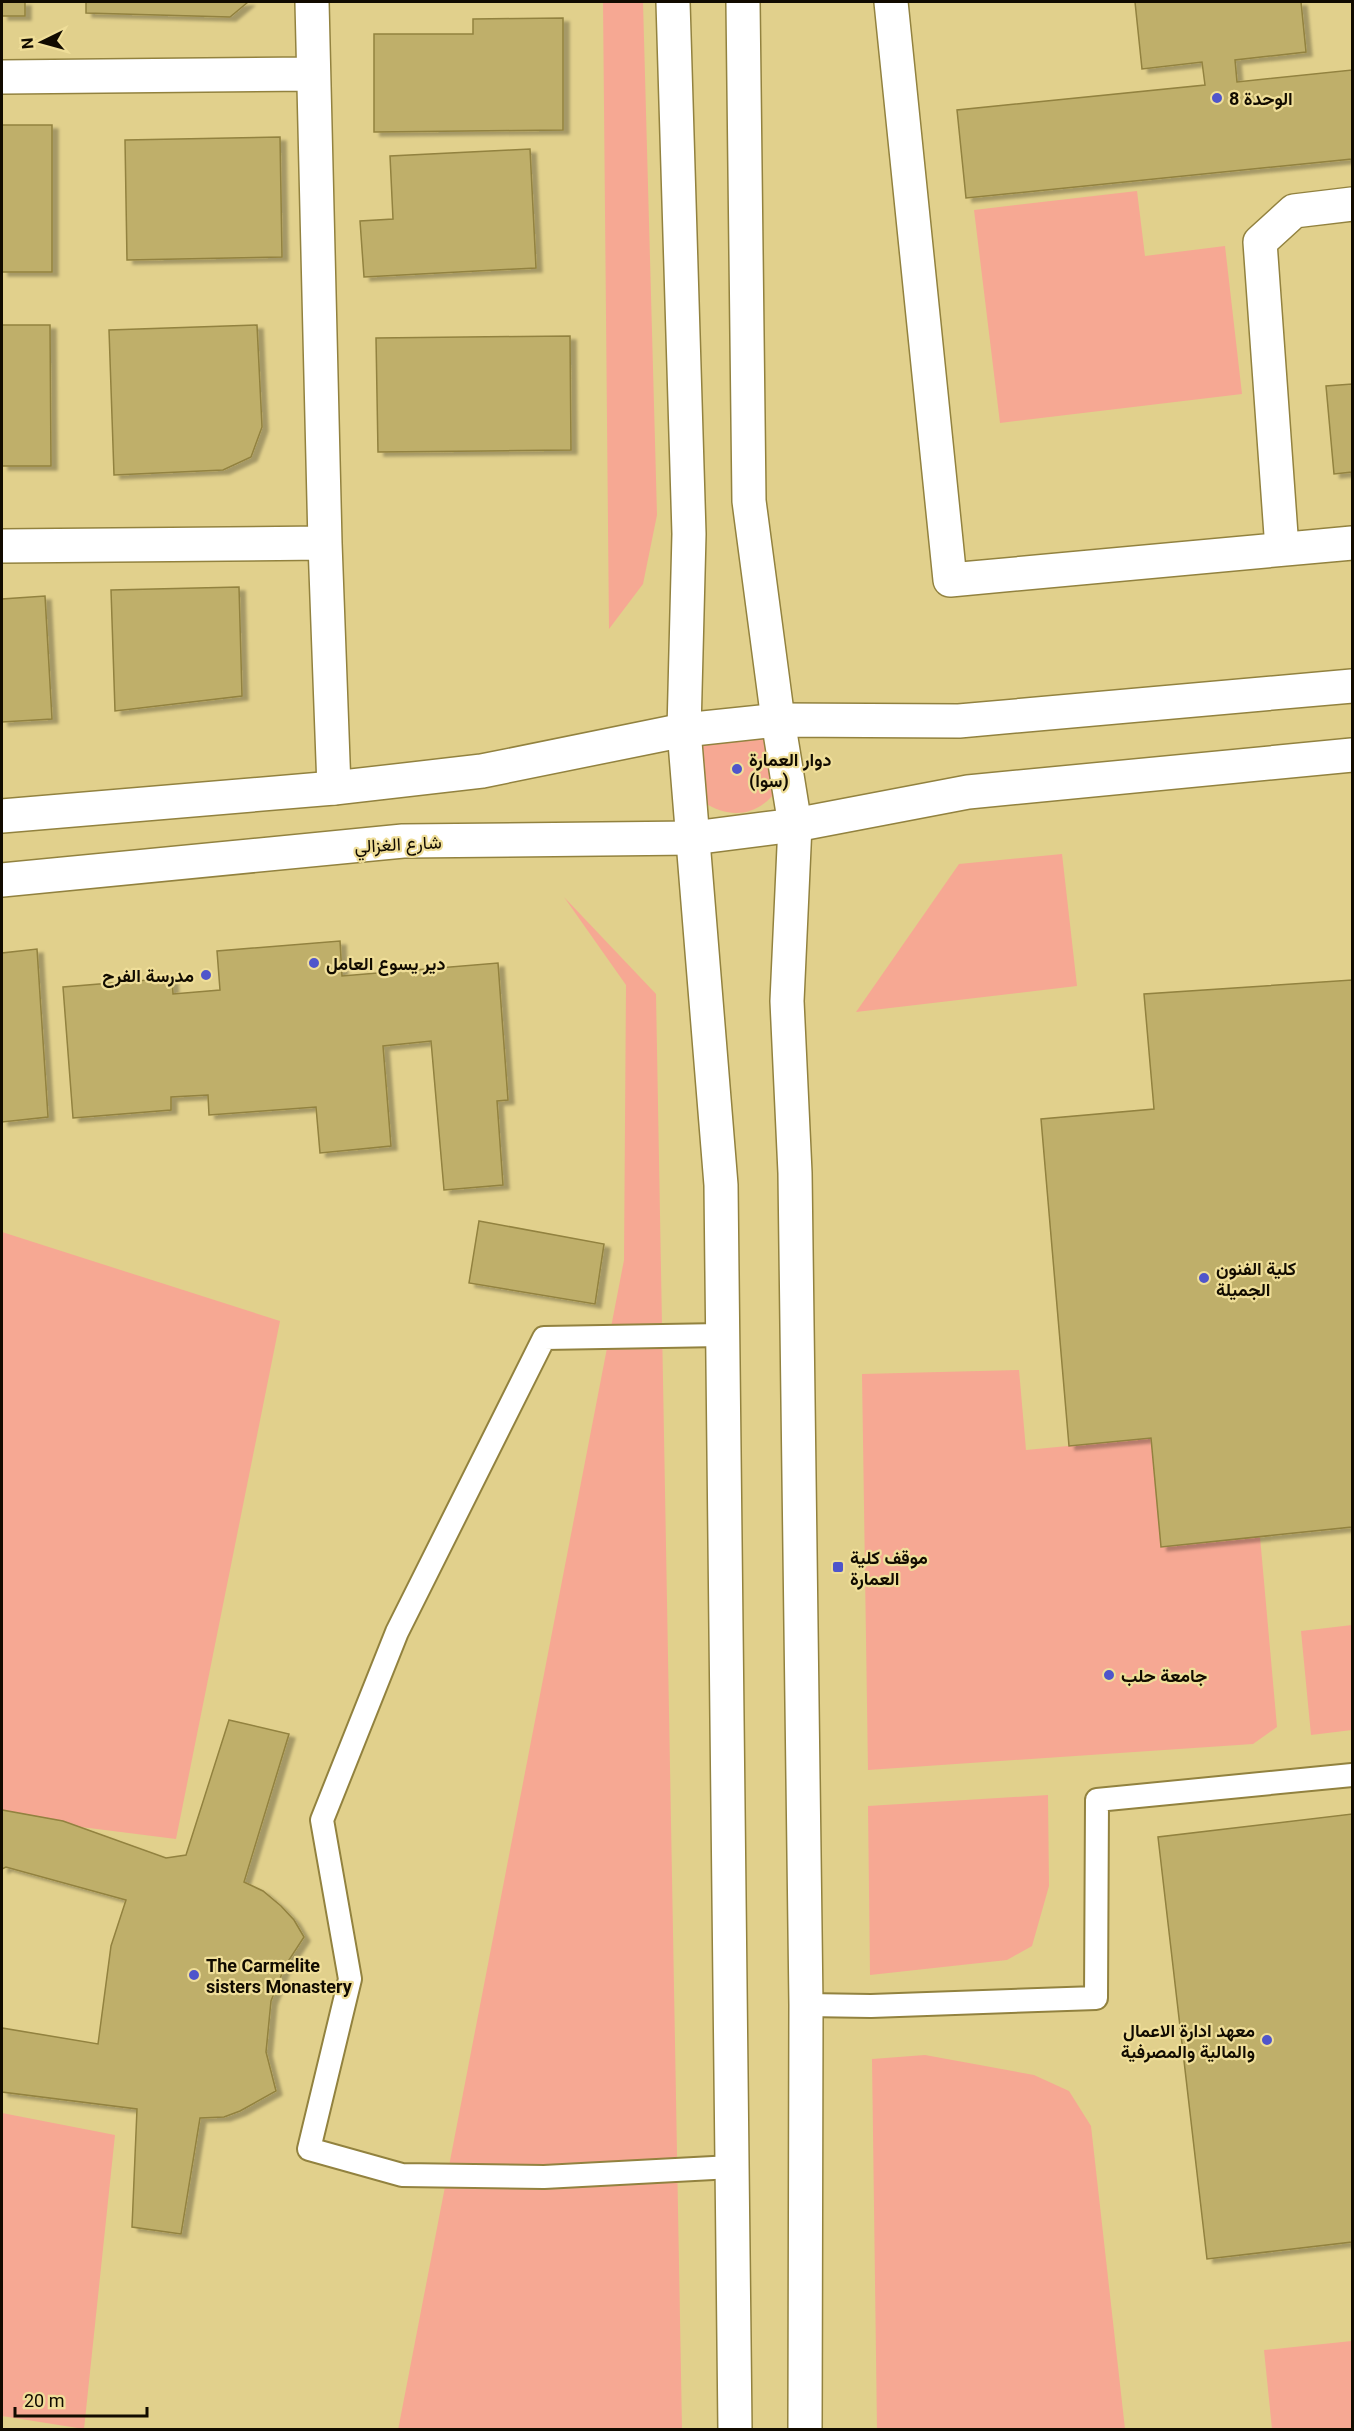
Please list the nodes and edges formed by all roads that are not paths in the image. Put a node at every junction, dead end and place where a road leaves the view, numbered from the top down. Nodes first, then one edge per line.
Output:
1 (312, 2) edge
2 (674, 2) edge
3 (743, 2) edge
4 (891, 2) edge
5 (313, 74) junction
6 (2, 77) edge
7 (1353, 204) edge
8 (325, 543) junction
9 (1353, 543) edge
10 (2, 546) edge
11 (1281, 549) junction
12 (1353, 686) edge
13 (778, 720) junction
14 (684, 730) junction
15 (1353, 755) edge
16 (334, 788) junction
17 (2, 816) edge
18 (795, 825) junction
19 (693, 838) junction
20 (2, 879) edge
21 (722, 1335) junction
22 (1353, 1775) edge
23 (806, 2005) junction
24 (732, 2167) junction
25 (735, 2430) edge
26 (805, 2430) edge

1 - 5 main road
2 - 14 main road
3 - 13 main road
4 - 11 main road
5 - 6 main road
5 - 8 main road
7 - 11 main road
8 - 10 main road
8 - 16 main road
9 - 11 main road
12 - 13 main road
13 - 14 main road
13 - 18 main road
14 - 16 main road
14 - 19 main road
15 - 18 main road, شارع الغزالي
16 - 17 main road
18 - 19 main road, شارع الغزالي
18 - 23 main road
19 - 20 main road, شارع الغزالي
19 - 21 main road
21 - 24 main road
21 - 24 lane
22 - 23 lane
23 - 26 main road
24 - 25 main road

